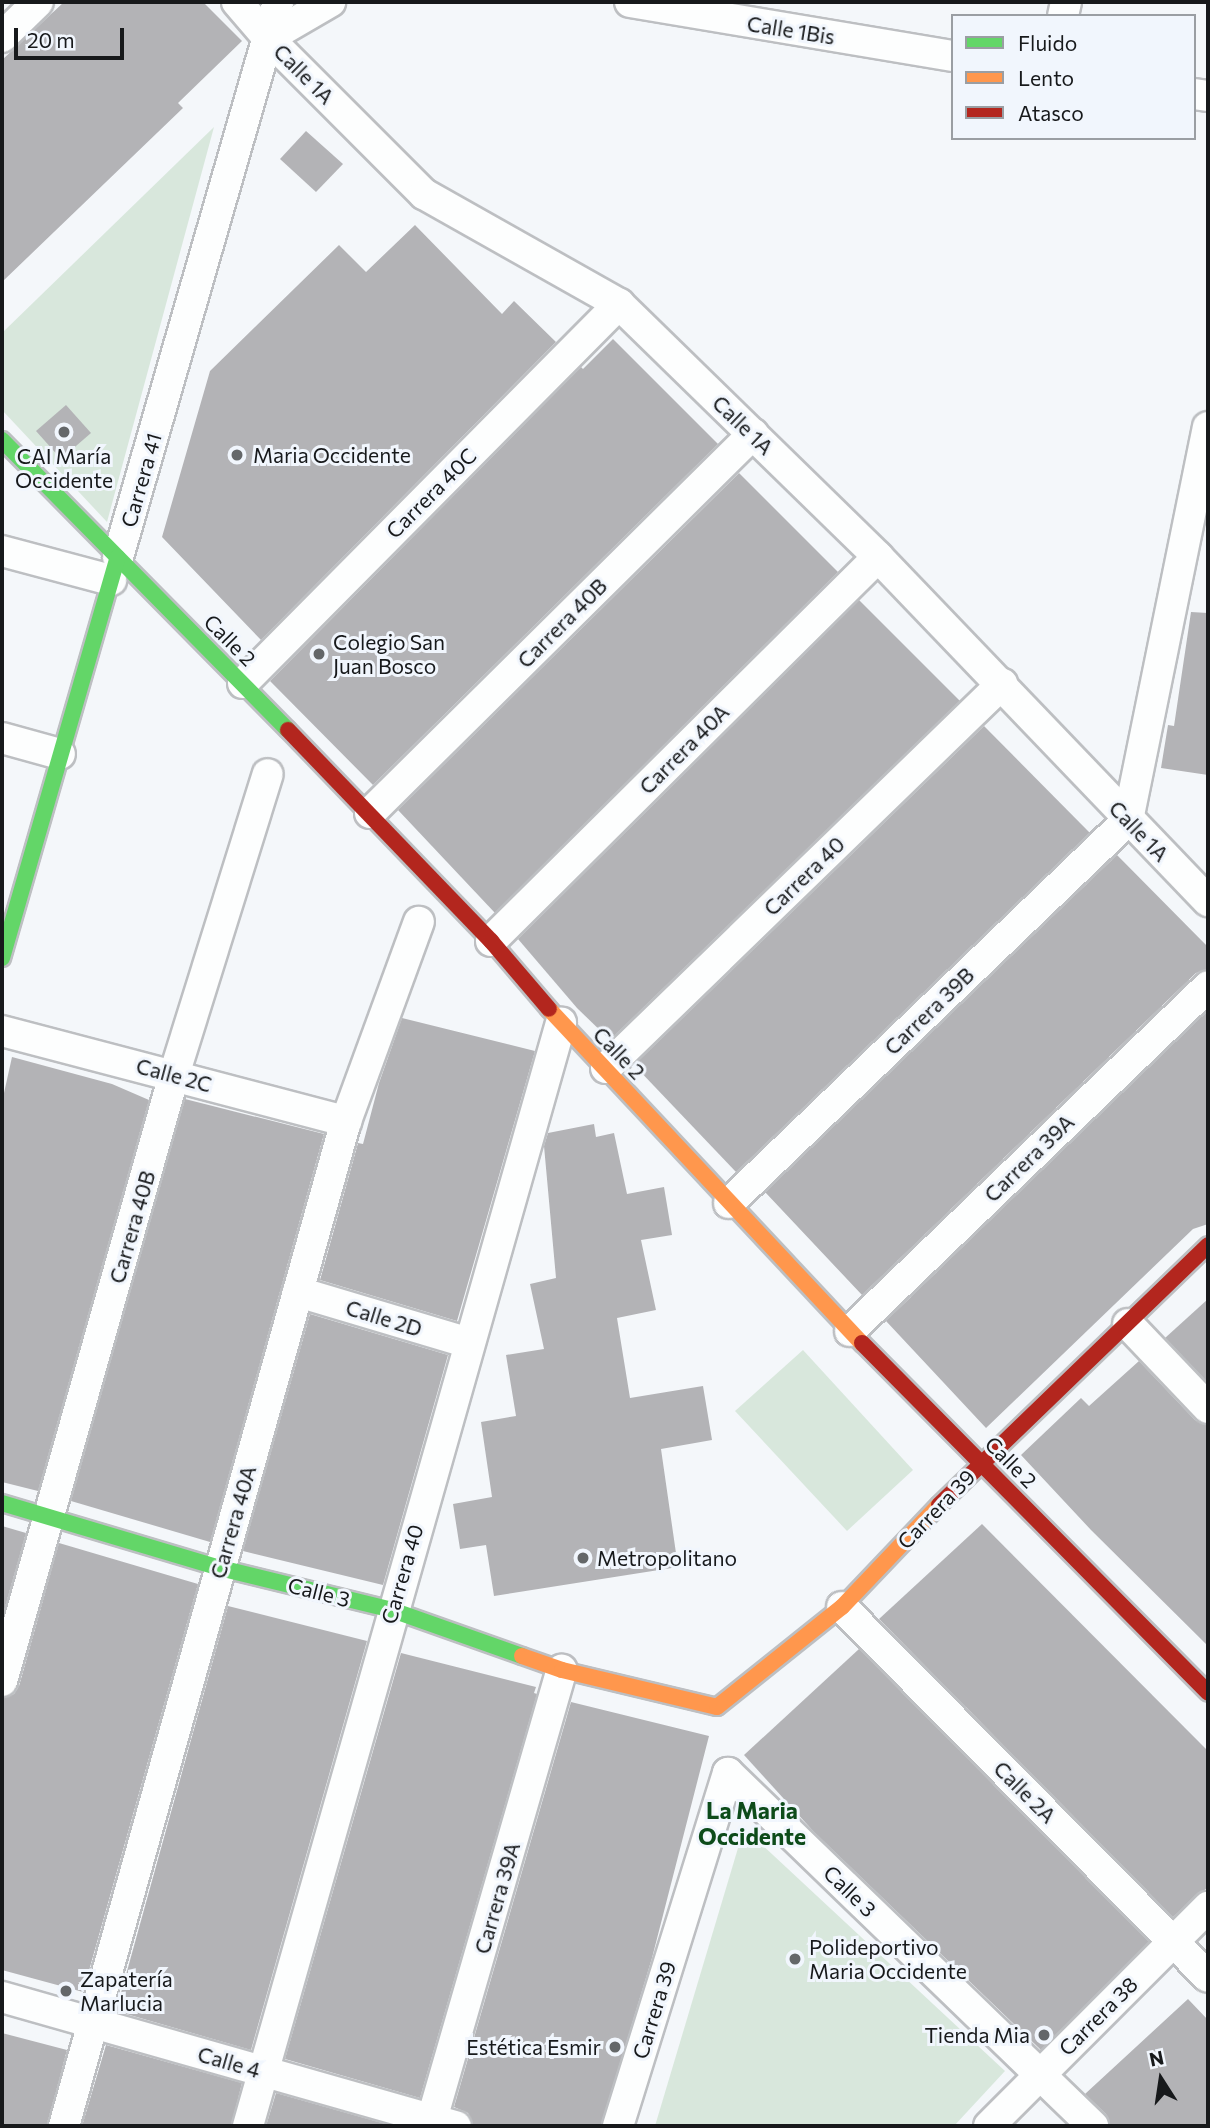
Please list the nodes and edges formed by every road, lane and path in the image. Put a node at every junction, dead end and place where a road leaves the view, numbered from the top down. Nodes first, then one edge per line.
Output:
1 (38, 2) edge
2 (237, 2) edge
3 (278, 2) edge
4 (330, 2) edge
5 (630, 2) edge
6 (714, 10) edge
7 (2, 37) edge
8 (268, 38) junction
9 (951, 56) edge
10 (619, 304) junction
11 (1208, 427) edge
12 (753, 434) junction
13 (2, 440) edge
14 (2, 551) edge
15 (877, 557) junction
16 (115, 569) junction
17 (243, 682) junction
18 (1002, 684) junction
19 (2, 738) edge
20 (60, 754) junction
21 (268, 774) dead end
22 (370, 813) junction
23 (1128, 820) junction
24 (1208, 901) edge
25 (7, 918) edge
26 (419, 922) dead end
27 (491, 940) junction
28 (2, 958) edge
29 (1208, 986) edge
30 (561, 1023) junction
31 (2, 1031) edge
32 (606, 1068) junction
33 (174, 1075) junction
34 (346, 1121) junction
35 (729, 1203) junction
36 (1208, 1245) edge
37 (298, 1292) junction
38 (1128, 1324) junction
39 (850, 1331) junction
40 (469, 1343) junction
41 (1208, 1408) edge
42 (982, 1462) junction
43 (2, 1503) edge
44 (49, 1518) junction
45 (220, 1568) junction
46 (842, 1607) junction
47 (392, 1610) junction
48 (562, 1670) junction
49 (2, 1681) edge
50 (1208, 1693) edge
51 (717, 1707) joint
52 (728, 1773) joint
53 (1208, 1907) edge
54 (1173, 1941) junction
55 (1208, 1977) edge
56 (2, 1997) edge
57 (91, 2024) junction
58 (263, 2072) junction
59 (1041, 2074) junction
60 (440, 2124) edge
61 (64, 2126) edge
62 (248, 2126) edge
63 (618, 2126) edge
64 (989, 2126) edge
65 (1093, 2126) edge

1 - 7 street
2 - 8 street, Calle 1A
3 - 8 street, Carrera 41
4 - 8 street
5 - 6 street, Calle 1Bis
6 - 9 street, Calle 1Bis
8 - 10 street, Calle 1A
8 - 16 street, Carrera 41
10 - 12 street, Calle 1A
10 - 17 street, Carrera 40C
11 - 23 street
12 - 15 street, Calle 1A
12 - 22 street, Carrera 40B
13 - 16 street, Calle 2
14 - 16 street
15 - 18 street, Calle 1A
15 - 27 street, Carrera 40A
16 - 17 street, Calle 2
16 - 20 street, Carrera 41
17 - 22 street, Calle 2
18 - 23 street, Calle 1A
18 - 32 street, Carrera 40
19 - 20 street
20 - 25 street, Carrera 41
21 - 33 street, Carrera 40B
22 - 27 street, Calle 2
23 - 24 street, Calle 1A
23 - 35 street, Carrera 39B
25 - 28 street, Carrera 41
26 - 34 street, Carrera 40A
27 - 30 street, Calle 2
29 - 39 street, Carrera 39A
30 - 32 street, Calle 2
30 - 40 street, Carrera 40
31 - 33 street, Calle 2C
32 - 35 street, Calle 2
33 - 34 street, Calle 2C
33 - 44 street, Carrera 40B
34 - 37 street, Carrera 40A
35 - 39 street, Calle 2
36 - 38 street, Carrera 39
37 - 40 street, Calle 2D
37 - 45 street, Carrera 40A
38 - 41 street
38 - 42 street, Carrera 39
39 - 42 street, Calle 2
40 - 47 street, Carrera 40
42 - 46 street, Carrera 39
42 - 50 street, Calle 2
43 - 44 street, Calle 3
44 - 45 street, Calle 3
44 - 49 street, Carrera 40B
45 - 47 street, Calle 3
45 - 57 street, Carrera 40A
46 - 51 street, Carrera 39
46 - 54 street, Calle 2A
47 - 48 street, Calle 3
47 - 58 street, Carrera 40
48 - 51 street, Calle 3
48 - 60 street, Carrera 39A
52 - 59 street, Calle 3
52 - 63 street, Carrera 39
53 - 54 street, Carrera 38
54 - 55 street, Calle 2A
54 - 59 street, Carrera 38
56 - 57 street, Calle 4
57 - 58 street, Calle 4
57 - 61 street, Carrera 40A
58 - 60 street, Calle 4
58 - 62 street, Carrera 40
59 - 64 street, Carrera 38
59 - 65 street, Calle 3

